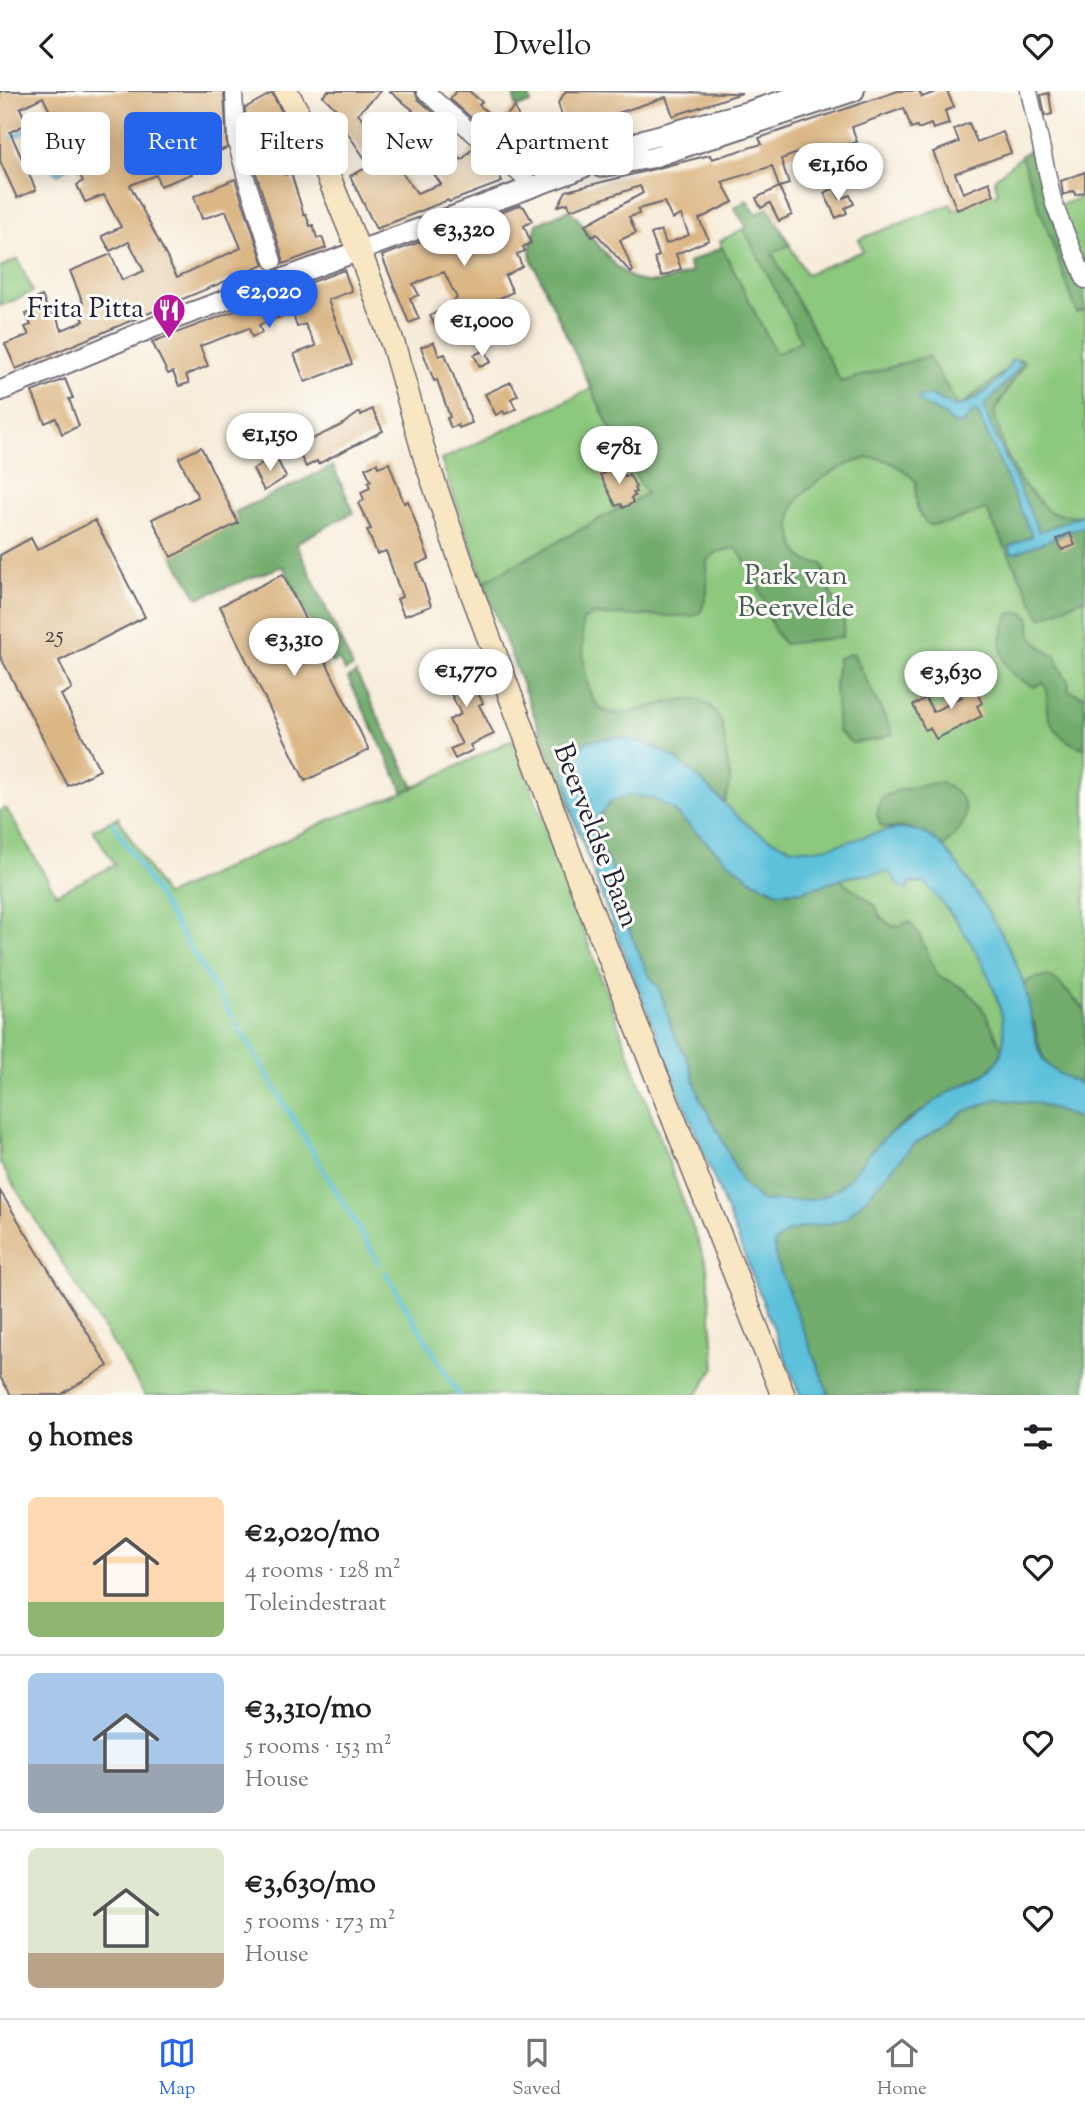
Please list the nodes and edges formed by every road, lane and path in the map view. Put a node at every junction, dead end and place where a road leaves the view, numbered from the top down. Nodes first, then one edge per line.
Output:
1 (234, 91) edge
2 (286, 91) edge
3 (425, 91) edge
4 (812, 91) edge
5 (854, 91) edge
6 (1029, 91) edge
7 (633, 144) edge
8 (633, 161) edge
9 (564, 175) edge
10 (533, 186) junction
11 (358, 250) junction
12 (274, 261) dead end
13 (1085, 280) edge
14 (0, 391) edge
15 (783, 1395) edge

1 - 12 street
2 - 11 main road, Beerveldse Baan
3 - 10 street
4 - 7 street
5 - 8 street
6 - 13 street
9 - 10 street
10 - 11 street
11 - 14 street
11 - 15 main road, Beerveldse Baan

